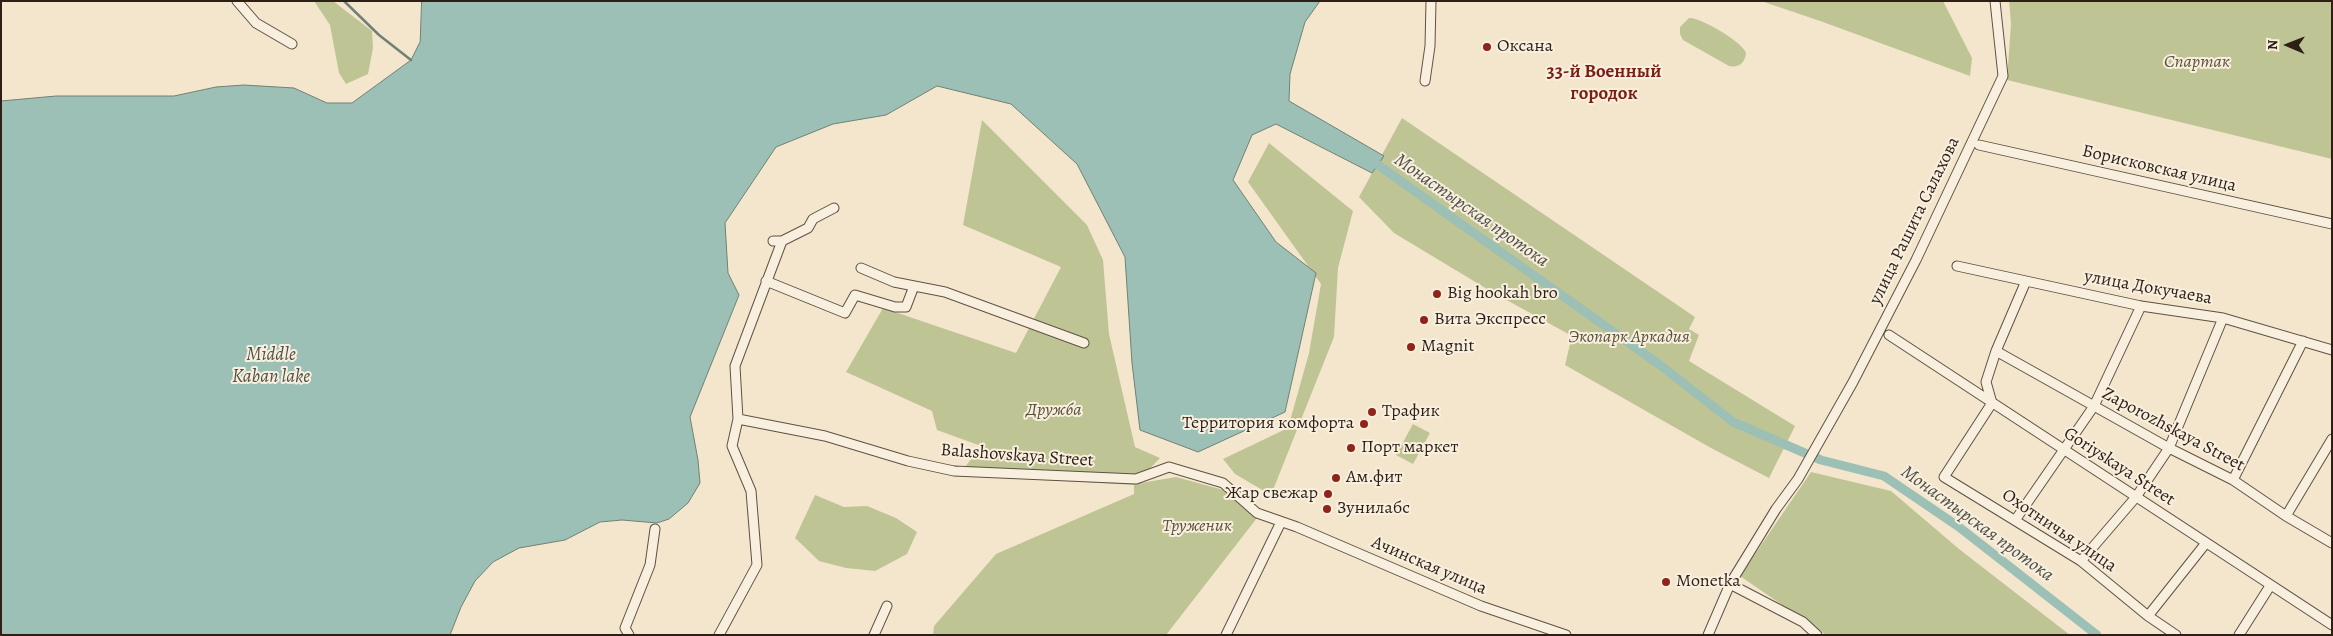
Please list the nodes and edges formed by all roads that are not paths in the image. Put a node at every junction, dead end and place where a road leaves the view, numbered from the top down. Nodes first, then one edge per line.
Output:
1 (237, 1) edge
2 (1430, 1) edge
3 (1995, 1) edge
4 (292, 44) dead end
5 (1425, 81) dead end
6 (1979, 145) dead end
7 (834, 208) dead end
8 (2332, 224) edge
9 (1957, 266) dead end
10 (861, 268) dead end
11 (2026, 281) junction
12 (766, 282) junction
13 (914, 286) junction
14 (2141, 306) junction
15 (2223, 318) junction
16 (1890, 336) dead end
17 (2303, 341) junction
18 (1084, 343) dead end
19 (2332, 350) edge
20 (1996, 351) junction
21 (1992, 403) junction
22 (2094, 406) junction
23 (738, 420) junction
24 (2332, 439) edge
25 (2170, 448) junction
26 (2064, 451) junction
27 (2233, 480) junction
28 (2136, 497) junction
29 (2286, 516) junction
30 (2016, 519) junction
31 (1282, 522) junction
32 (655, 529) dead end
33 (2332, 543) edge
34 (2206, 544) junction
35 (2081, 561) junction
36 (1730, 584) junction
37 (2270, 586) junction
38 (887, 606) dead end
39 (2148, 616) junction
40 (2332, 625) edge
41 (629, 635) edge
42 (719, 635) edge
43 (874, 635) edge
44 (1226, 635) edge
45 (1566, 635) edge
46 (1708, 635) edge
47 (1817, 635) edge
48 (2176, 635) edge
49 (2239, 635) edge

1 - 4 street
2 - 5 street
3 - 36 street, улица Рашита Салахова
6 - 8 street, Борисковская улица
7 - 12 street
9 - 11 street, улица Докучаева
10 - 13 street
11 - 14 street, улица Докучаева
11 - 20 street
12 - 13 street
12 - 23 street
13 - 18 street
14 - 15 street, улица Докучаева
14 - 22 street
15 - 17 street, улица Докучаева
15 - 25 street
16 - 21 street, Goriyskaya Street
17 - 19 street, улица Докучаева
17 - 27 street
20 - 21 street
20 - 22 street, Zaporozhskaya Street
21 - 26 street, Goriyskaya Street
21 - 30 street, Охотничья улица
22 - 25 street, Zaporozhskaya Street
22 - 26 street
23 - 31 street, Balashovskaya Street
23 - 42 street
24 - 29 street
25 - 27 street, Zaporozhskaya Street
25 - 28 street
26 - 28 street, Goriyskaya Street
26 - 30 street
27 - 29 street, Zaporozhskaya Street
28 - 34 street, Goriyskaya Street
28 - 35 street
29 - 33 street, Zaporozhskaya Street
30 - 35 street, Охотничья улица
31 - 44 street
31 - 45 street, Ачинская улица
32 - 41 street
34 - 37 street, Goriyskaya Street
34 - 39 street
35 - 39 street, Охотничья улица
36 - 46 street
36 - 47 street
37 - 40 street, Goriyskaya Street
37 - 49 street
38 - 43 street
39 - 48 street, Охотничья улица

